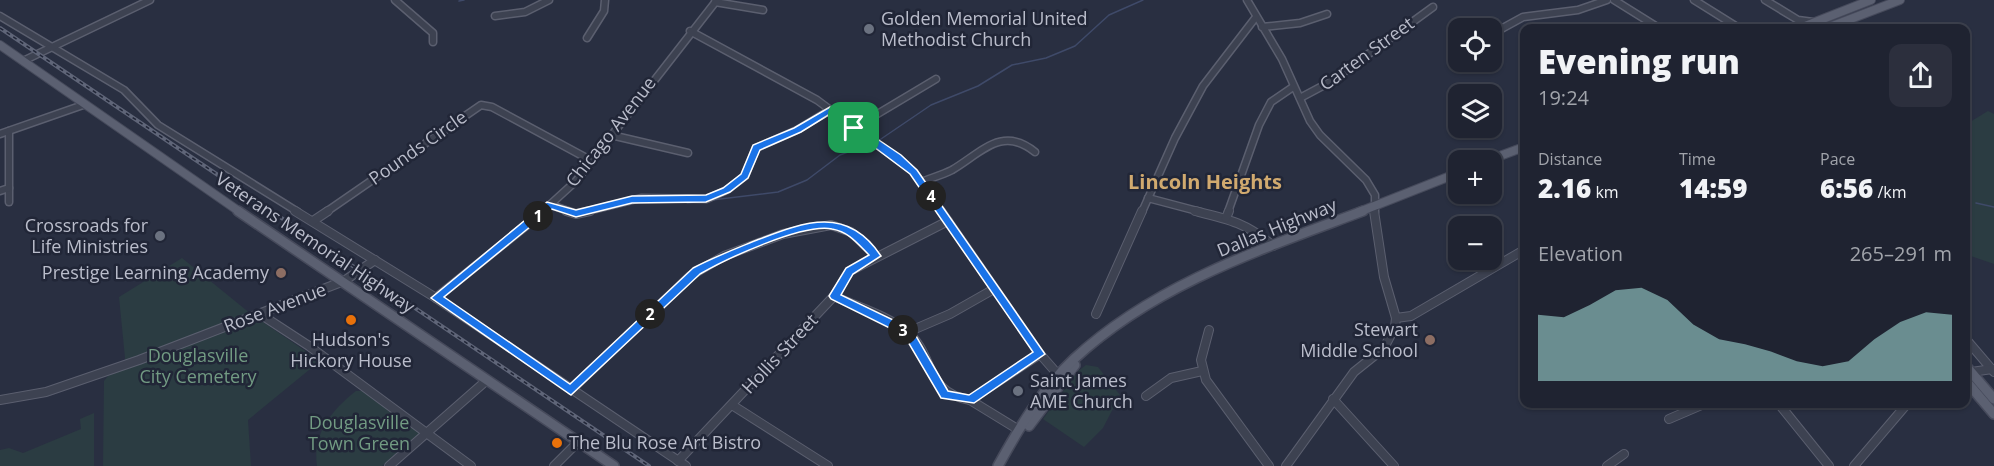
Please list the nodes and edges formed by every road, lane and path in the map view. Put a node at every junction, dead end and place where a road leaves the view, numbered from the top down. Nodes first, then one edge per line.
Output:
1 (130, 0) edge
2 (150, 0) edge
3 (395, 0) edge
4 (549, 0) edge
5 (605, 0) edge
6 (1247, 0) edge
7 (1607, 0) edge
8 (1614, 0) edge
9 (1694, 0) edge
10 (1766, 0) edge
11 (1871, 0) edge
12 (1900, 0) edge
13 (716, 1) edge
14 (134, 7) junction
15 (1432, 7) dead end
16 (763, 10) dead end
17 (1327, 14) dead end
18 (0, 15) edge
19 (495, 16) dead end
20 (1256, 17) junction
21 (1798, 20) junction
22 (1813, 22) junction
23 (1653, 24) edge
24 (1733, 24) edge
25 (1799, 24) edge
26 (1809, 24) edge
27 (1837, 24) edge
28 (1262, 27) junction
29 (1502, 29) edge
30 (690, 31) junction
31 (587, 38) dead end
32 (433, 42) dead end
33 (0, 45) edge
34 (49, 46) junction
35 (23, 61) junction
36 (936, 79) dead end
37 (1293, 87) junction
38 (1300, 98) junction
39 (83, 105) junction
40 (830, 110) junction
41 (854, 128) junction
42 (9, 131) junction
43 (0, 134) edge
44 (611, 135) junction
45 (1520, 148) edge
46 (1035, 152) dead end
47 (688, 153) dead end
48 (1502, 155) edge
49 (592, 161) junction
50 (1448, 177) edge
51 (921, 182) junction
52 (9, 188) junction
53 (0, 191) edge
54 (1148, 198) junction
55 (9, 202) dead end
56 (551, 205) junction
57 (1374, 208) junction
58 (1226, 218) junction
59 (313, 221) junction
60 (948, 221) junction
61 (1273, 246) junction
62 (1520, 252) edge
63 (876, 256) junction
64 (375, 260) junction
65 (344, 281) junction
66 (994, 289) junction
67 (834, 296) junction
68 (436, 298) junction
69 (260, 314) junction
70 (1096, 314) dead end
71 (1396, 318) junction
72 (1209, 330) dead end
73 (908, 332) junction
74 (1970, 344) edge
75 (1040, 354) junction
76 (1993, 370) edge
77 (1202, 371) junction
78 (1970, 372) edge
79 (1970, 376) edge
80 (1061, 378) junction
81 (1970, 379) edge
82 (487, 380) junction
83 (571, 390) junction
84 (1970, 391) edge
85 (1146, 396) dead end
86 (1333, 399) junction
87 (1994, 399) edge
88 (0, 400) edge
89 (970, 400) junction
90 (1983, 401) junction
91 (732, 405) junction
92 (1694, 408) edge
93 (1786, 408) edge
94 (1904, 408) edge
95 (1994, 414) edge
96 (1669, 418) dead end
97 (1019, 430) junction
98 (427, 432) junction
99 (578, 442) junction
100 (1624, 454) dead end
101 (678, 461) junction
102 (389, 466) edge
103 (471, 466) edge
104 (554, 466) edge
105 (614, 466) edge
106 (686, 466) edge
107 (828, 466) edge
108 (998, 466) edge
109 (1269, 466) edge
110 (1286, 466) edge
111 (1394, 466) edge
112 (1607, 466) edge
113 (1829, 466) edge
114 (1854, 466) edge

1 - 14 street
2 - 14 street
3 - 32 street
4 - 19 street
5 - 31 street
6 - 20 street
7 - 29 street
8 - 23 street
9 - 24 street
10 - 21 street
11 - 22 main road
12 - 27 main road
13 - 16 street
13 - 30 street, Chicago Avenue
14 - 34 street
15 - 38 street, Carten Street
17 - 28 street
18 - 34 street
20 - 28 street
20 - 54 street
21 - 22 street
21 - 25 street
22 - 26 main road
28 - 37 street
30 - 40 street
30 - 44 street, Chicago Avenue
33 - 35 main road, Veterans Memorial Highway
34 - 35 street
34 - 59 street
35 - 39 main road, Veterans Memorial Highway
36 - 41 street
37 - 38 street
37 - 58 street, Carten Street
38 - 57 street
39 - 42 street
39 - 65 main road, Veterans Memorial Highway
40 - 41 street
40 - 56 street
41 - 51 street
42 - 43 street
42 - 52 street
44 - 47 street
44 - 49 street, Chicago Avenue
45 - 48 main road
46 - 51 street
49 - 56 street, Chicago Avenue
49 - 59 street, Pounds Circle
50 - 57 main road, Dallas Highway
51 - 60 street
52 - 53 street
52 - 55 street
54 - 58 street
54 - 70 street
56 - 68 street, Chicago Avenue
57 - 61 main road, Dallas Highway
57 - 71 street
58 - 61 street
59 - 64 street
60 - 63 street, Hollis Street
60 - 66 street
61 - 80 main road, Dallas Highway
62 - 71 street
63 - 67 street, Hollis Street
63 - 83 street
64 - 65 street, Rose Avenue
64 - 68 street
65 - 69 street, Rose Avenue
65 - 82 main road, Veterans Memorial Highway
66 - 73 street
66 - 75 street
67 - 73 street
67 - 91 street, Hollis Street
68 - 83 street
69 - 88 street, Rose Avenue
69 - 98 street
71 - 86 street
72 - 77 street
73 - 89 street
74 - 76 street
75 - 80 street
75 - 89 street
76 - 78 street
77 - 85 street
77 - 109 street
79 - 87 main road
80 - 97 main road, Dallas Highway
80 - 108 main road, Dallas Highway
81 - 90 main road
82 - 98 street
82 - 99 main road, Veterans Memorial Highway
83 - 101 street
84 - 90 main road
86 - 110 street
86 - 111 street
89 - 97 street
90 - 95 main road
91 - 101 street, Hollis Street
91 - 107 street
92 - 96 street
93 - 113 street
94 - 114 street
97 - 108 main road, Dallas Highway
98 - 102 street
98 - 103 street
99 - 104 street
99 - 105 main road, Veterans Memorial Highway
100 - 112 street
101 - 106 street

